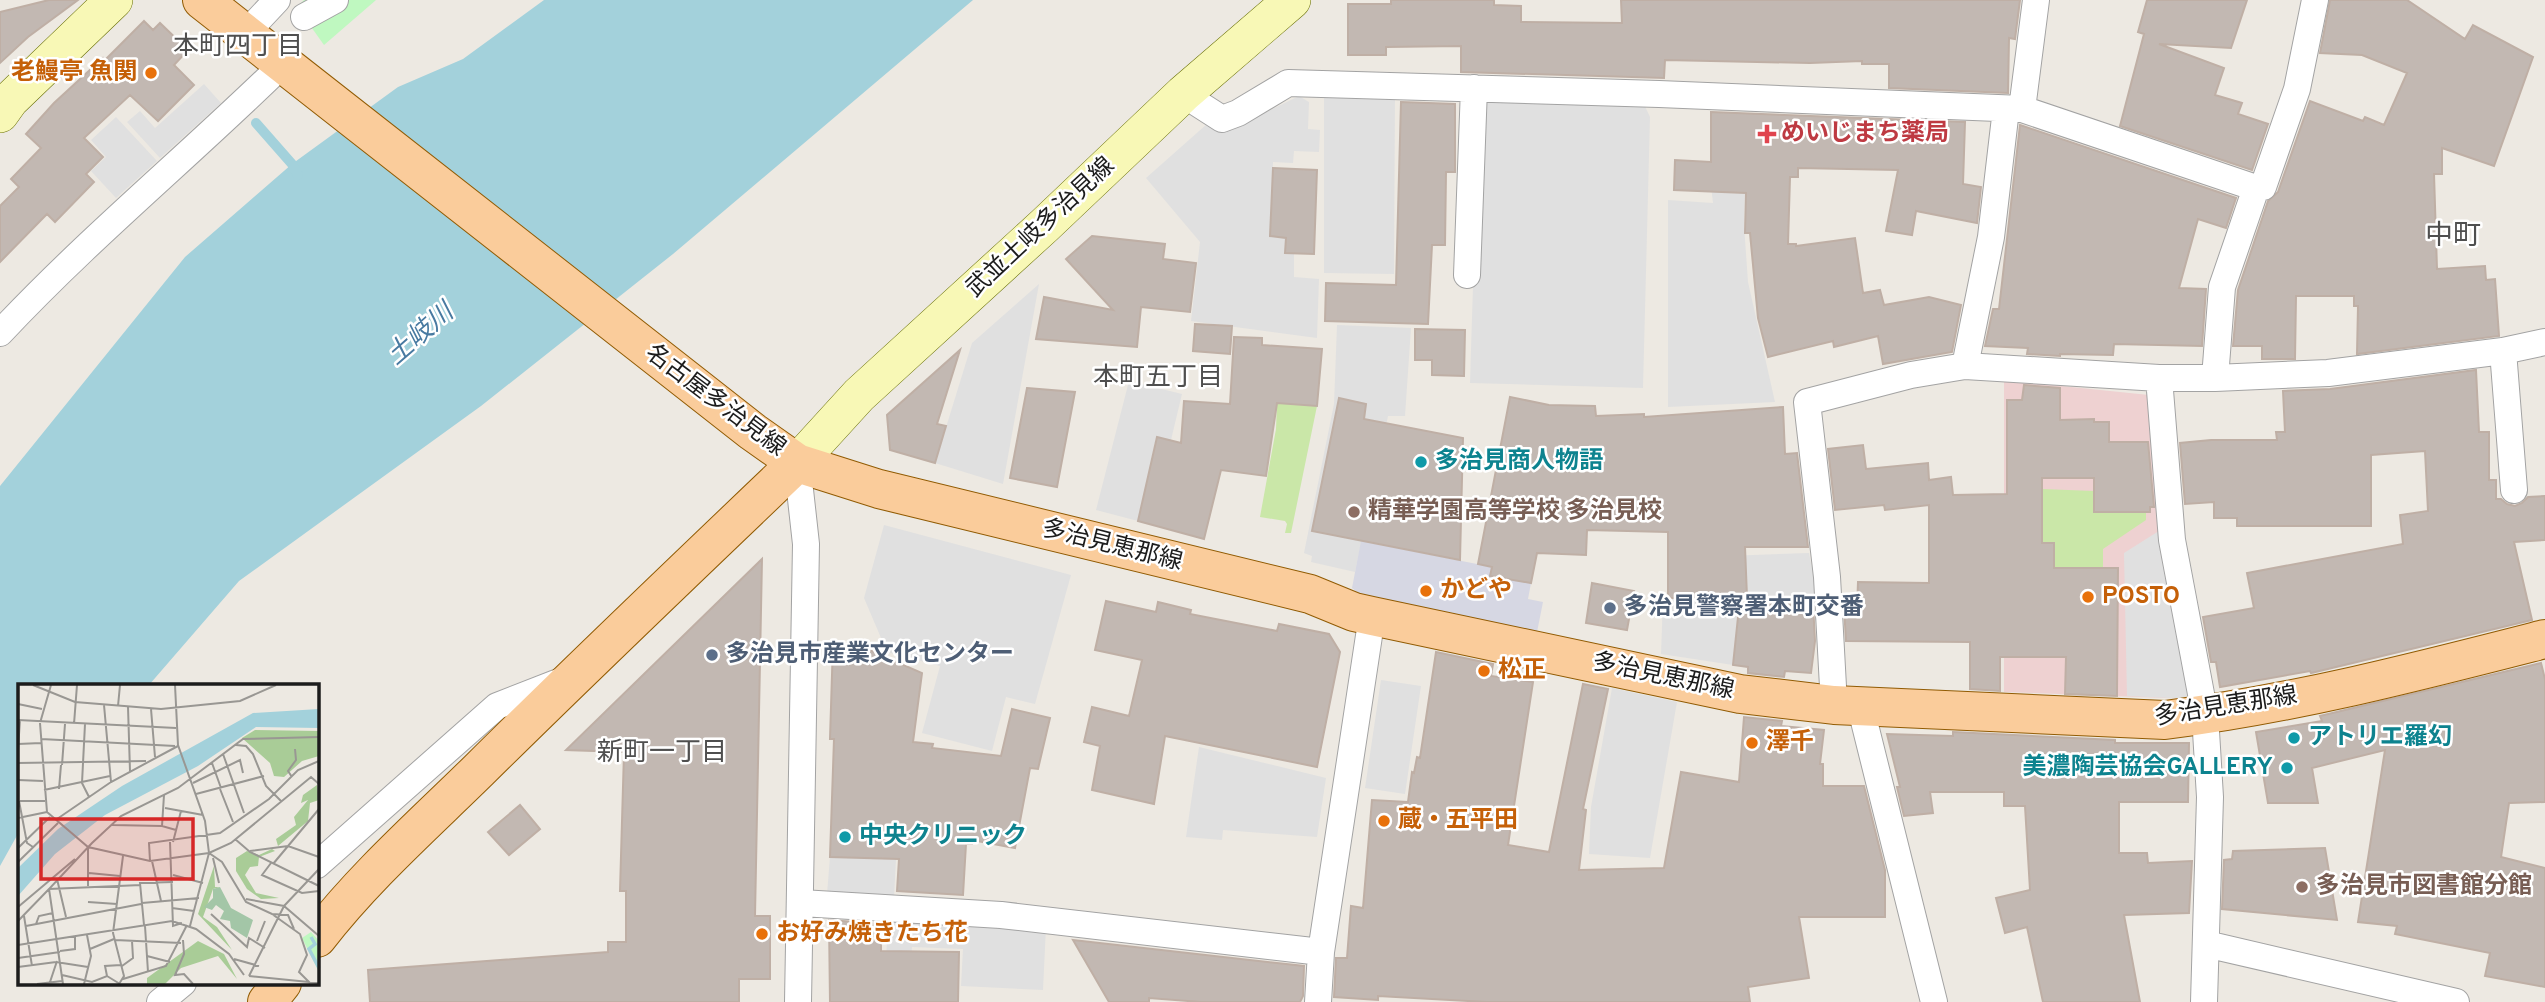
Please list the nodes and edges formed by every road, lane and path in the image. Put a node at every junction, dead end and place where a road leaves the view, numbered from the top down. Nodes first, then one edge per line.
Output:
1 (114, 0) edge
2 (202, 0) edge
3 (277, 0) edge
4 (335, 0) edge
5 (1292, 0) edge
6 (2036, 0) edge
7 (2315, 0) edge
8 (304, 17) dead end
9 (246, 33) junction
10 (283, 64) junction
11 (1474, 88) junction
12 (1183, 94) junction
13 (2014, 108) junction
14 (0, 114) edge
15 (2256, 188) junction
16 (1467, 275) dead end
17 (0, 333) edge
18 (2545, 342) edge
19 (2503, 351) junction
20 (1965, 366) junction
21 (2159, 378) junction
22 (2215, 378) junction
23 (797, 463) junction
24 (2514, 490) dead end
25 (1372, 616) junction
26 (2545, 639) edge
27 (573, 677) junction
28 (1847, 705) junction
29 (2206, 715) junction
30 (318, 864) edge
31 (801, 903) junction
32 (318, 937) edge
33 (2206, 944) junction
34 (1321, 952) junction
35 (182, 984) edge
36 (160, 1002) edge
37 (798, 1002) edge
38 (1318, 1002) edge
39 (1934, 1002) edge
40 (2204, 1002) edge
41 (2456, 1002) edge

1 - 14 main road
2 - 9 main road, 名古屋多治見線
3 - 9 street
4 - 8 street
5 - 12 main road, 武並土岐多治見線
6 - 13 street
7 - 15 street
9 - 10 main road, 名古屋多治見線
10 - 17 street
10 - 23 main road, 名古屋多治見線
11 - 12 street
11 - 13 street
11 - 16 street
12 - 23 main road, 武並土岐多治見線
13 - 15 street
13 - 20 street
15 - 22 street
18 - 19 street
19 - 22 street
19 - 24 street
20 - 21 street
20 - 28 street
21 - 22 street
21 - 29 street
23 - 25 main road, 多治見恵那線
23 - 27 main road, 名古屋多治見線
23 - 31 street
25 - 28 main road, 多治見恵那線
25 - 34 street
26 - 29 main road, 多治見恵那線
27 - 30 street
27 - 32 main road, 名古屋多治見線
28 - 29 main road, 多治見恵那線
28 - 39 street
29 - 33 street
31 - 34 street
31 - 37 street
33 - 40 street
33 - 41 street
34 - 38 street
35 - 36 street

